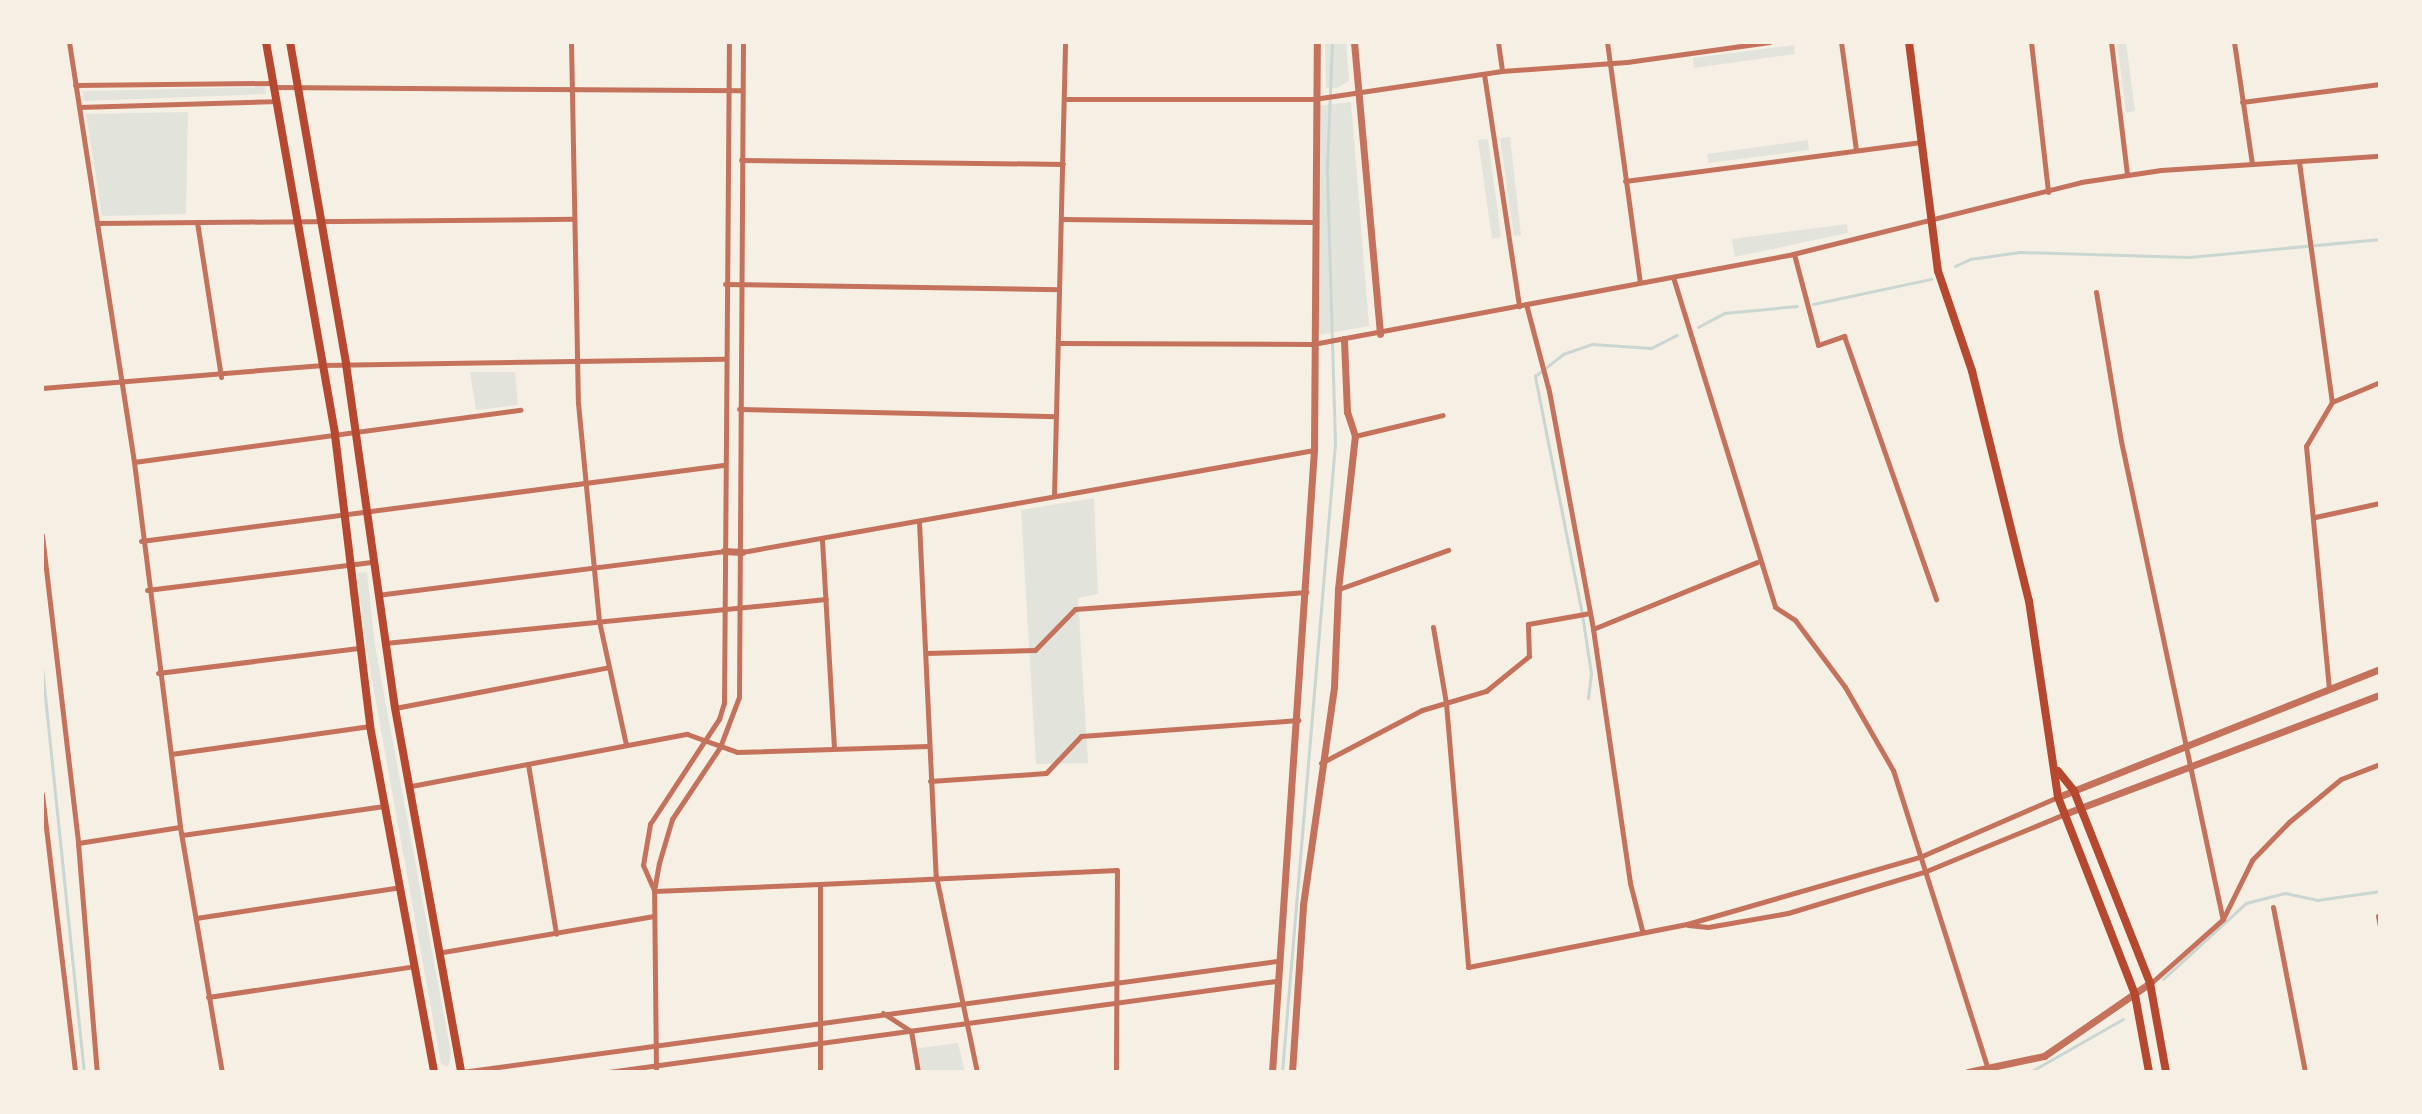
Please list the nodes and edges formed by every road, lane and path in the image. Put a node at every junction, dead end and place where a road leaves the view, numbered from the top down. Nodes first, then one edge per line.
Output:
1 (69, 42) edge
2 (266, 42) edge
3 (290, 42) edge
4 (571, 42) edge
5 (729, 42) edge
6 (743, 42) edge
7 (1065, 42) edge
8 (1317, 42) edge
9 (1354, 42) edge
10 (1498, 42) edge
11 (1607, 42) edge
12 (1770, 42) edge
13 (1841, 42) edge
14 (1909, 42) edge
15 (2031, 42) edge
16 (2111, 42) edge
17 (2234, 42) edge
18 (1607, 61) junction
19 (1502, 71) junction
20 (1484, 74) junction
21 (2380, 84) edge
22 (75, 85) junction
23 (274, 85) junction
24 (298, 87) junction
25 (571, 89) junction
26 (729, 90) junction
27 (742, 90) junction
28 (1359, 90) junction
29 (1064, 99) junction
30 (1314, 99) junction
31 (277, 101) junction
32 (2242, 102) junction
33 (79, 107) junction
34 (1922, 142) junction
35 (1856, 150) junction
36 (2380, 156) edge
37 (741, 160) junction
38 (2299, 162) junction
39 (1063, 164) junction
40 (2252, 164) junction
41 (2127, 175) junction
42 (1625, 181) junction
43 (2048, 192) junction
44 (574, 219) junction
45 (1061, 219) junction
46 (298, 221) junction
47 (321, 221) junction
48 (197, 222) junction
49 (1312, 222) junction
50 (97, 223) junction
51 (1932, 223) junction
52 (1793, 254) junction
53 (1673, 277) junction
54 (1640, 282) junction
55 (725, 284) junction
56 (739, 285) junction
57 (1059, 289) junction
58 (2096, 292) dead end
59 (1522, 305) junction
60 (1380, 334) junction
61 (1340, 340) junction
62 (1058, 343) junction
63 (1313, 344) junction
64 (724, 359) junction
65 (579, 362) junction
66 (346, 364) junction
67 (323, 365) junction
68 (221, 377) junction
69 (119, 382) junction
70 (2380, 382) edge
71 (42, 388) edge
72 (2332, 402) junction
73 (739, 409) junction
74 (521, 410) dead end
75 (1443, 415) dead end
76 (1056, 416) junction
77 (354, 432) junction
78 (335, 435) junction
79 (1355, 436) junction
80 (1314, 450) junction
81 (134, 462) junction
82 (724, 465) junction
83 (586, 484) junction
84 (1054, 496) junction
85 (2380, 503) edge
86 (366, 512) junction
87 (344, 516) junction
88 (2315, 517) junction
89 (919, 522) junction
90 (42, 535) edge
91 (822, 540) junction
92 (141, 541) junction
93 (1448, 550) dead end
94 (724, 551) junction
95 (742, 552) junction
96 (373, 562) junction
97 (1757, 562) junction
98 (350, 565) junction
99 (594, 567) junction
100 (1338, 589) junction
101 (147, 590) junction
102 (1307, 592) junction
103 (377, 595) junction
104 (826, 599) junction
105 (1936, 599) dead end
106 (740, 607) junction
107 (724, 609) junction
108 (1590, 613) junction
109 (599, 621) junction
110 (1433, 627) dead end
111 (1593, 629) junction
112 (385, 643) junction
113 (360, 648) junction
114 (926, 653) junction
115 (609, 667) junction
116 (2380, 669) edge
117 (158, 673) junction
118 (2329, 689) junction
119 (2380, 695) edge
120 (1446, 703) junction
121 (395, 708) junction
122 (1299, 719) junction
123 (370, 726) junction
124 (705, 739) junction
125 (626, 745) junction
126 (2189, 745) junction
127 (928, 746) junction
128 (720, 747) junction
129 (834, 748) junction
130 (171, 754) junction
131 (1320, 763) junction
132 (528, 764) junction
133 (2380, 764) edge
134 (2193, 767) junction
135 (2057, 771) junction
136 (930, 781) junction
137 (411, 786) junction
138 (2074, 791) junction
139 (42, 794) edge
140 (2058, 797) junction
141 (385, 805) junction
142 (2080, 810) junction
143 (2067, 813) junction
144 (181, 831) junction
145 (78, 843) junction
146 (1922, 856) junction
147 (46, 859) edge
148 (1924, 872) junction
149 (936, 876) junction
150 (820, 884) junction
151 (401, 887) junction
152 (654, 891) junction
153 (2273, 907) dead end
154 (654, 916) junction
155 (2378, 916) edge
156 (196, 918) junction
157 (2223, 919) junction
158 (1687, 924) junction
159 (2380, 926) edge
160 (1642, 930) junction
161 (556, 934) junction
162 (443, 952) junction
163 (1277, 961) junction
164 (416, 966) junction
165 (1276, 981) junction
166 (1115, 982) junction
167 (2150, 983) junction
168 (2135, 995) junction
169 (208, 997) junction
170 (963, 1002) junction
171 (1116, 1004) junction
172 (883, 1013) junction
173 (823, 1021) junction
174 (967, 1024) junction
175 (911, 1031) junction
176 (821, 1043) junction
177 (653, 1044) junction
178 (1986, 1064) junction
179 (656, 1069) edge
180 (75, 1072) edge
181 (97, 1072) edge
182 (222, 1072) edge
183 (434, 1072) edge
184 (460, 1072) edge
185 (608, 1072) edge
186 (820, 1072) edge
187 (918, 1072) edge
188 (977, 1072) edge
189 (1116, 1072) edge
190 (1272, 1072) edge
191 (1292, 1072) edge
192 (1968, 1072) edge
193 (2149, 1072) edge
194 (2166, 1072) edge
195 (2305, 1072) edge

1 - 22 street
2 - 23 main road
3 - 24 main road
4 - 25 street
5 - 26 street
6 - 27 street
7 - 29 street
8 - 30 street
9 - 28 street
10 - 19 street
11 - 18 street
12 - 18 street
13 - 35 street
14 - 34 main road
15 - 43 street
16 - 41 street
17 - 32 street
18 - 19 street
18 - 42 street
19 - 20 street
20 - 28 street
20 - 59 street
21 - 32 street
22 - 23 street
22 - 33 street
23 - 24 street
23 - 31 main road
24 - 25 street
24 - 47 main road
25 - 26 street
25 - 44 street
26 - 27 street
26 - 55 street
27 - 37 street
28 - 30 street
28 - 60 street
29 - 30 street
29 - 39 street
30 - 49 street
31 - 33 street
31 - 46 main road
32 - 40 street
33 - 50 street
34 - 35 street
34 - 51 main road
35 - 42 street
36 - 38 street
37 - 39 street
37 - 56 street
38 - 40 street
38 - 72 street
39 - 45 street
40 - 41 street
41 - 43 street
42 - 54 street
43 - 51 street
44 - 47 street
44 - 65 street
45 - 49 street
45 - 57 street
46 - 47 street
46 - 48 street
46 - 67 main road
47 - 66 main road
48 - 50 street
48 - 68 street
49 - 63 street
50 - 69 street
51 - 52 street
51 - 135 main road
52 - 53 street
52 - 105 street
53 - 54 street
53 - 97 street
54 - 59 street
55 - 56 street
55 - 64 street
56 - 57 street
56 - 73 street
57 - 62 street
58 - 126 street
59 - 60 street
59 - 108 street
60 - 61 street
61 - 63 street
61 - 79 street
62 - 63 street
62 - 76 street
63 - 80 street
64 - 65 street
64 - 82 street
65 - 66 street
65 - 83 street
66 - 67 street
66 - 77 main road
67 - 68 street
67 - 78 main road
68 - 69 street
69 - 71 street
69 - 81 street
70 - 72 street
72 - 88 street
73 - 76 street
73 - 95 street
74 - 77 street
75 - 79 street
76 - 84 street
77 - 78 street
77 - 86 main road
78 - 81 street
78 - 87 main road
79 - 100 street
80 - 84 street
80 - 102 street
81 - 92 street
82 - 83 street
82 - 94 street
83 - 86 street
83 - 99 street
84 - 89 street
85 - 88 street
86 - 87 street
86 - 96 main road
87 - 92 street
87 - 98 main road
88 - 118 street
89 - 91 street
89 - 114 street
90 - 145 street
91 - 95 street
91 - 104 street
92 - 101 street
93 - 100 street
94 - 95 street
94 - 99 street
94 - 107 street
95 - 106 street
96 - 98 street
96 - 103 main road
97 - 111 street
97 - 146 street
98 - 101 street
98 - 113 main road
99 - 103 street
99 - 109 street
100 - 131 street
101 - 117 street
102 - 114 street
102 - 122 street
103 - 112 main road
104 - 106 street
104 - 129 street
106 - 107 street
106 - 128 street
107 - 109 street
107 - 124 street
108 - 111 street
108 - 120 street
109 - 112 street
109 - 115 street
110 - 120 street
111 - 160 street
112 - 121 main road
113 - 117 street
113 - 123 main road
114 - 127 street
115 - 121 street
115 - 125 street
116 - 118 street
117 - 130 street
118 - 126 street
119 - 134 street
120 - 131 street
120 - 160 street
121 - 137 main road
122 - 136 street
122 - 163 street
123 - 130 street
123 - 141 main road
124 - 125 street
124 - 128 street
124 - 152 street
125 - 132 street
126 - 134 street
126 - 138 street
127 - 129 street
127 - 136 street
128 - 129 street
128 - 152 street
130 - 144 street
131 - 191 street
132 - 137 street
132 - 161 street
133 - 157 street
134 - 142 street
134 - 157 street
135 - 138 main road
135 - 140 main road
136 - 149 street
137 - 162 main road
138 - 140 street
138 - 142 main road
139 - 147 street
140 - 143 main road
140 - 146 street
141 - 144 street
141 - 151 main road
142 - 143 street
142 - 167 main road
143 - 148 street
143 - 168 main road
144 - 145 street
144 - 156 street
145 - 181 street
146 - 148 street
146 - 158 street
147 - 180 street
148 - 158 street
148 - 178 street
149 - 150 street
149 - 166 street
149 - 170 street
150 - 152 street
150 - 173 street
151 - 156 street
151 - 164 main road
152 - 154 street
153 - 195 street
154 - 161 street
154 - 177 street
155 - 159 street
156 - 169 street
157 - 167 street
158 - 160 street
161 - 162 street
162 - 184 main road
163 - 165 street
163 - 166 street
164 - 169 street
164 - 183 main road
165 - 171 street
165 - 190 street
166 - 170 street
166 - 171 street
167 - 168 street
167 - 194 main road
168 - 178 street
168 - 193 main road
169 - 182 street
170 - 172 street
170 - 174 street
171 - 174 street
171 - 189 street
172 - 173 street
172 - 175 street
173 - 176 street
173 - 177 street
174 - 175 street
174 - 188 street
175 - 176 street
175 - 187 street
176 - 179 street
176 - 186 street
177 - 179 street
177 - 184 street
178 - 192 street
179 - 185 street

